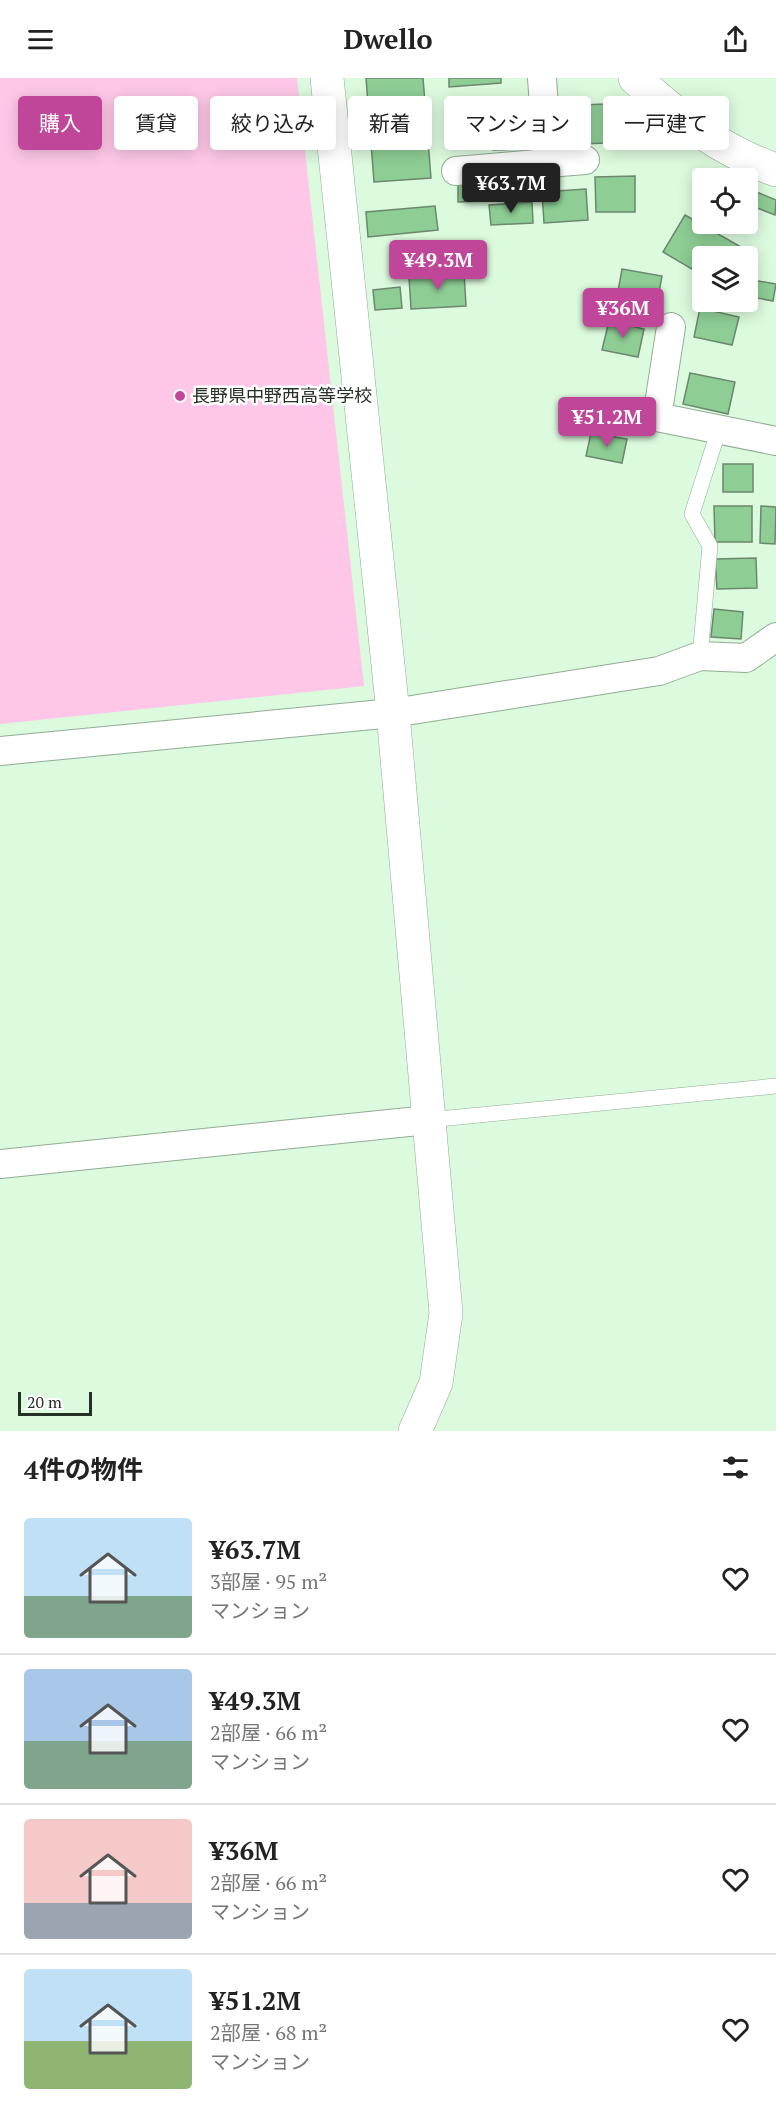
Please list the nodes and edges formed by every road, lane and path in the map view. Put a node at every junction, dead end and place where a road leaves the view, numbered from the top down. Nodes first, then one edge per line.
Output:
1 (327, 78) edge
2 (542, 78) edge
3 (635, 78) edge
4 (585, 160) dead end
5 (548, 163) junction
6 (776, 170) edge
7 (456, 171) dead end
8 (671, 327) dead end
9 (719, 429) junction
10 (776, 441) edge
11 (776, 637) edge
12 (700, 656) junction
13 (393, 713) junction
14 (0, 752) edge
15 (776, 1086) edge
16 (428, 1120) junction
17 (0, 1164) edge
18 (415, 1431) edge

1 - 13 street
2 - 5 street
3 - 6 street
4 - 5 street
5 - 7 street
8 - 9 street
9 - 10 street
9 - 12 lane
11 - 12 street
12 - 13 street
13 - 14 street
13 - 16 street
15 - 16 lane
16 - 17 street
16 - 18 street

